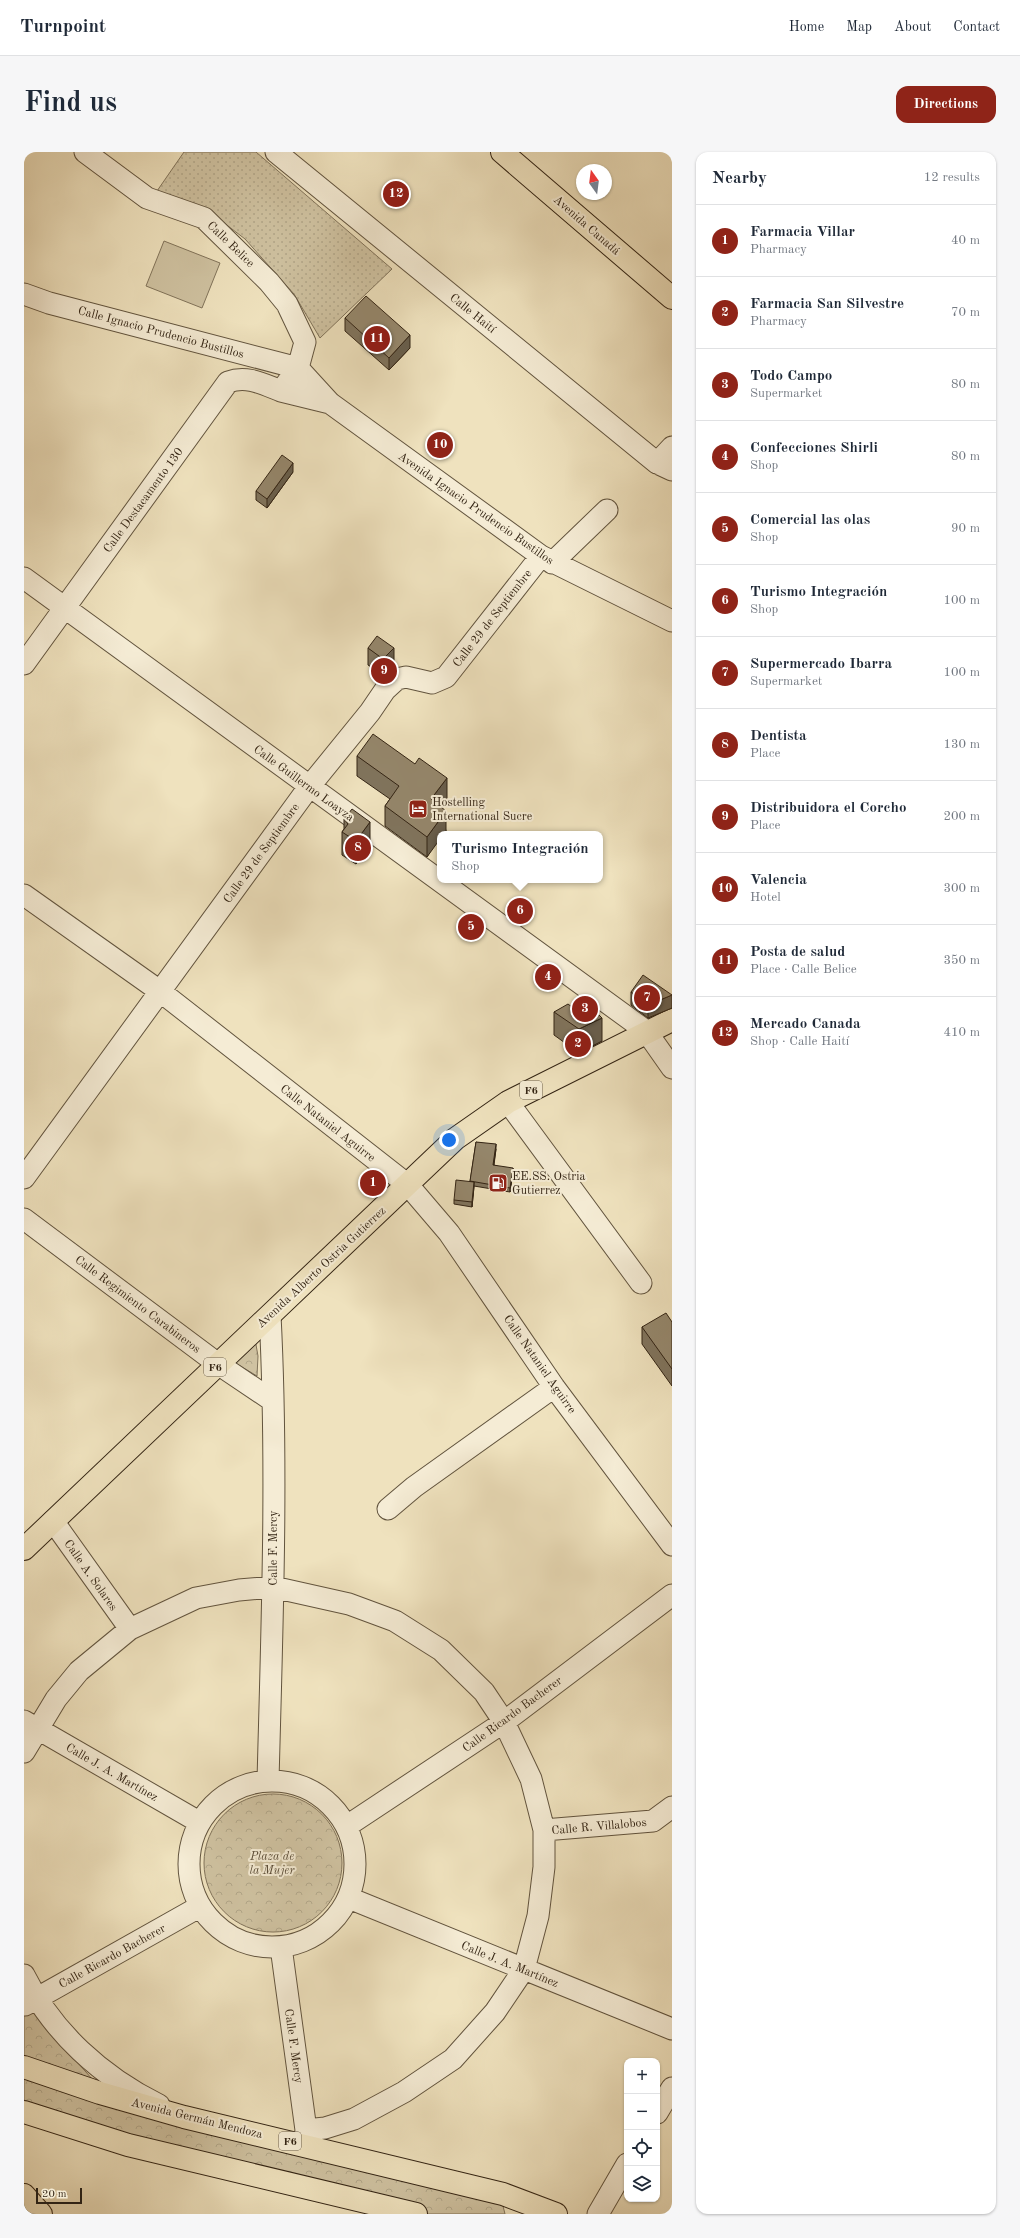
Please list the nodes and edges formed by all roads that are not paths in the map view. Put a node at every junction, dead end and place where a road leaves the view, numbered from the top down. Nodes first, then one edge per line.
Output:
1 (85, 152) edge
2 (276, 152) edge
3 (502, 152) edge
4 (24, 294) edge
5 (672, 298) edge
6 (298, 368) junction
7 (281, 391) junction
8 (330, 403) junction
9 (672, 447) edge
10 (664, 467) edge
11 (607, 510) dead end
12 (546, 559) junction
13 (24, 578) edge
14 (65, 608) junction
15 (672, 621) edge
16 (24, 664) edge
17 (309, 787) junction
18 (437, 880) edge
19 (442, 883) edge
20 (24, 895) edge
21 (161, 992) junction
22 (672, 1020) edge
23 (646, 1031) junction
24 (672, 1068) edge
25 (508, 1102) junction
26 (24, 1178) edge
27 (408, 1185) junction
28 (24, 1219) edge
29 (641, 1283) dead end
30 (270, 1315) junction
31 (218, 1364) junction
32 (554, 1387) junction
33 (273, 1401) junction
34 (388, 1509) dead end
35 (53, 1521) junction
36 (672, 1545) edge
37 (24, 1549) edge
38 (273, 1587) junction
39 (672, 1595) edge
40 (130, 1629) junction
41 (504, 1722) junction
42 (31, 1725) edge
43 (24, 1752) edge
44 (268, 1781) junction
45 (672, 1807) edge
46 (199, 1822) junction
47 (347, 1826) junction
48 (544, 1830) junction
49 (349, 1898) junction
50 (199, 1907) junction
51 (281, 1947) junction
52 (524, 1969) junction
53 (24, 1975) edge
54 (30, 2002) edge
55 (672, 2029) edge
56 (24, 2067) edge
57 (672, 2088) edge
58 (660, 2108) edge
59 (24, 2112) edge
60 (184, 2117) junction
61 (305, 2137) junction
62 (626, 2166) edge
63 (285, 2182) junction
64 (24, 2195) edge
65 (41, 2214) edge
66 (368, 2214) edge
67 (415, 2214) edge
68 (556, 2214) edge
69 (598, 2214) edge

1 - 6 street, Calle Belice
2 - 10 street, Calle Haití
3 - 5 main road, Avenida Canadá
4 - 6 street, Calle Ignacio Prudencio Bustillos
6 - 7 street
6 - 8 street, Avenida Ignacio Prudencio Bustillos
7 - 8 street, Calle Destacamento 130
7 - 14 street, Calle Destacamento 130
8 - 12 street, Avenida Ignacio Prudencio Bustillos
9 - 10 street
11 - 12 street, Calle 29 de Septiembre
12 - 15 street, Avenida Ignacio Prudencio Bustillos
12 - 17 street, Calle 29 de Septiembre
13 - 14 street, Calle Guillermo Loayza
14 - 16 street, Calle Destacamento 130
14 - 17 street, Calle Guillermo Loayza
17 - 18 street, Calle Guillermo Loayza
17 - 21 street, Calle 29 de Septiembre
19 - 23 street, Calle Guillermo Loayza
20 - 21 street, Calle Nataniel Aguirre
21 - 26 street, Calle 29 de Septiembre
21 - 27 street, Calle Nataniel Aguirre
22 - 23 main road, Avenida Alberto Ostria Gutierrez / F6
23 - 24 street, Calle Guillermo Loayza
23 - 25 main road, Avenida Alberto Ostria Gutierrez / F6
25 - 27 main road, Avenida Alberto Ostria Gutierrez / F6
25 - 29 street
27 - 30 main road, Avenida Alberto Ostria Gutierrez / F6
27 - 32 street, Calle Nataniel Aguirre
28 - 31 street, Calle Regimiento Carabineros
30 - 31 main road, Avenida Alberto Ostria Gutierrez / F6
30 - 33 street, Calle F. Mercy
31 - 33 street, Calle Regimiento Carabineros
31 - 35 main road, Avenida Alberto Ostria Gutierrez / F6
32 - 34 street
32 - 36 street, Calle Nataniel Aguirre
33 - 38 street, Calle F. Mercy
35 - 37 main road, Avenida Alberto Ostria Gutierrez / F6
35 - 40 street, Calle A. Solares
38 - 40 street
38 - 41 street
38 - 44 street, Calle F. Mercy
39 - 41 street, Calle Ricardo Bacherer
40 - 42 street
41 - 47 street, Calle Ricardo Bacherer
41 - 48 street
42 - 43 street
42 - 46 street, Calle J. A. Martínez
44 - 46 street
44 - 47 street
45 - 48 street, Calle R. Villalobos
46 - 50 street
47 - 49 street
48 - 52 street
49 - 51 street
49 - 52 street, Calle J. A. Martínez
50 - 51 street
50 - 54 street, Calle Ricardo Bacherer
51 - 61 street, Calle F. Mercy
52 - 55 street, Calle J. A. Martínez
52 - 61 street
53 - 54 street
54 - 60 street
56 - 60 main road, Avenida Germán Mendoza / F6
57 - 58 street
59 - 63 main road
60 - 61 main road, Avenida Germán Mendoza / F6
61 - 68 main road, Avenida Germán Mendoza / F6
62 - 69 street
63 - 66 main road
63 - 67 main road
64 - 65 main road

